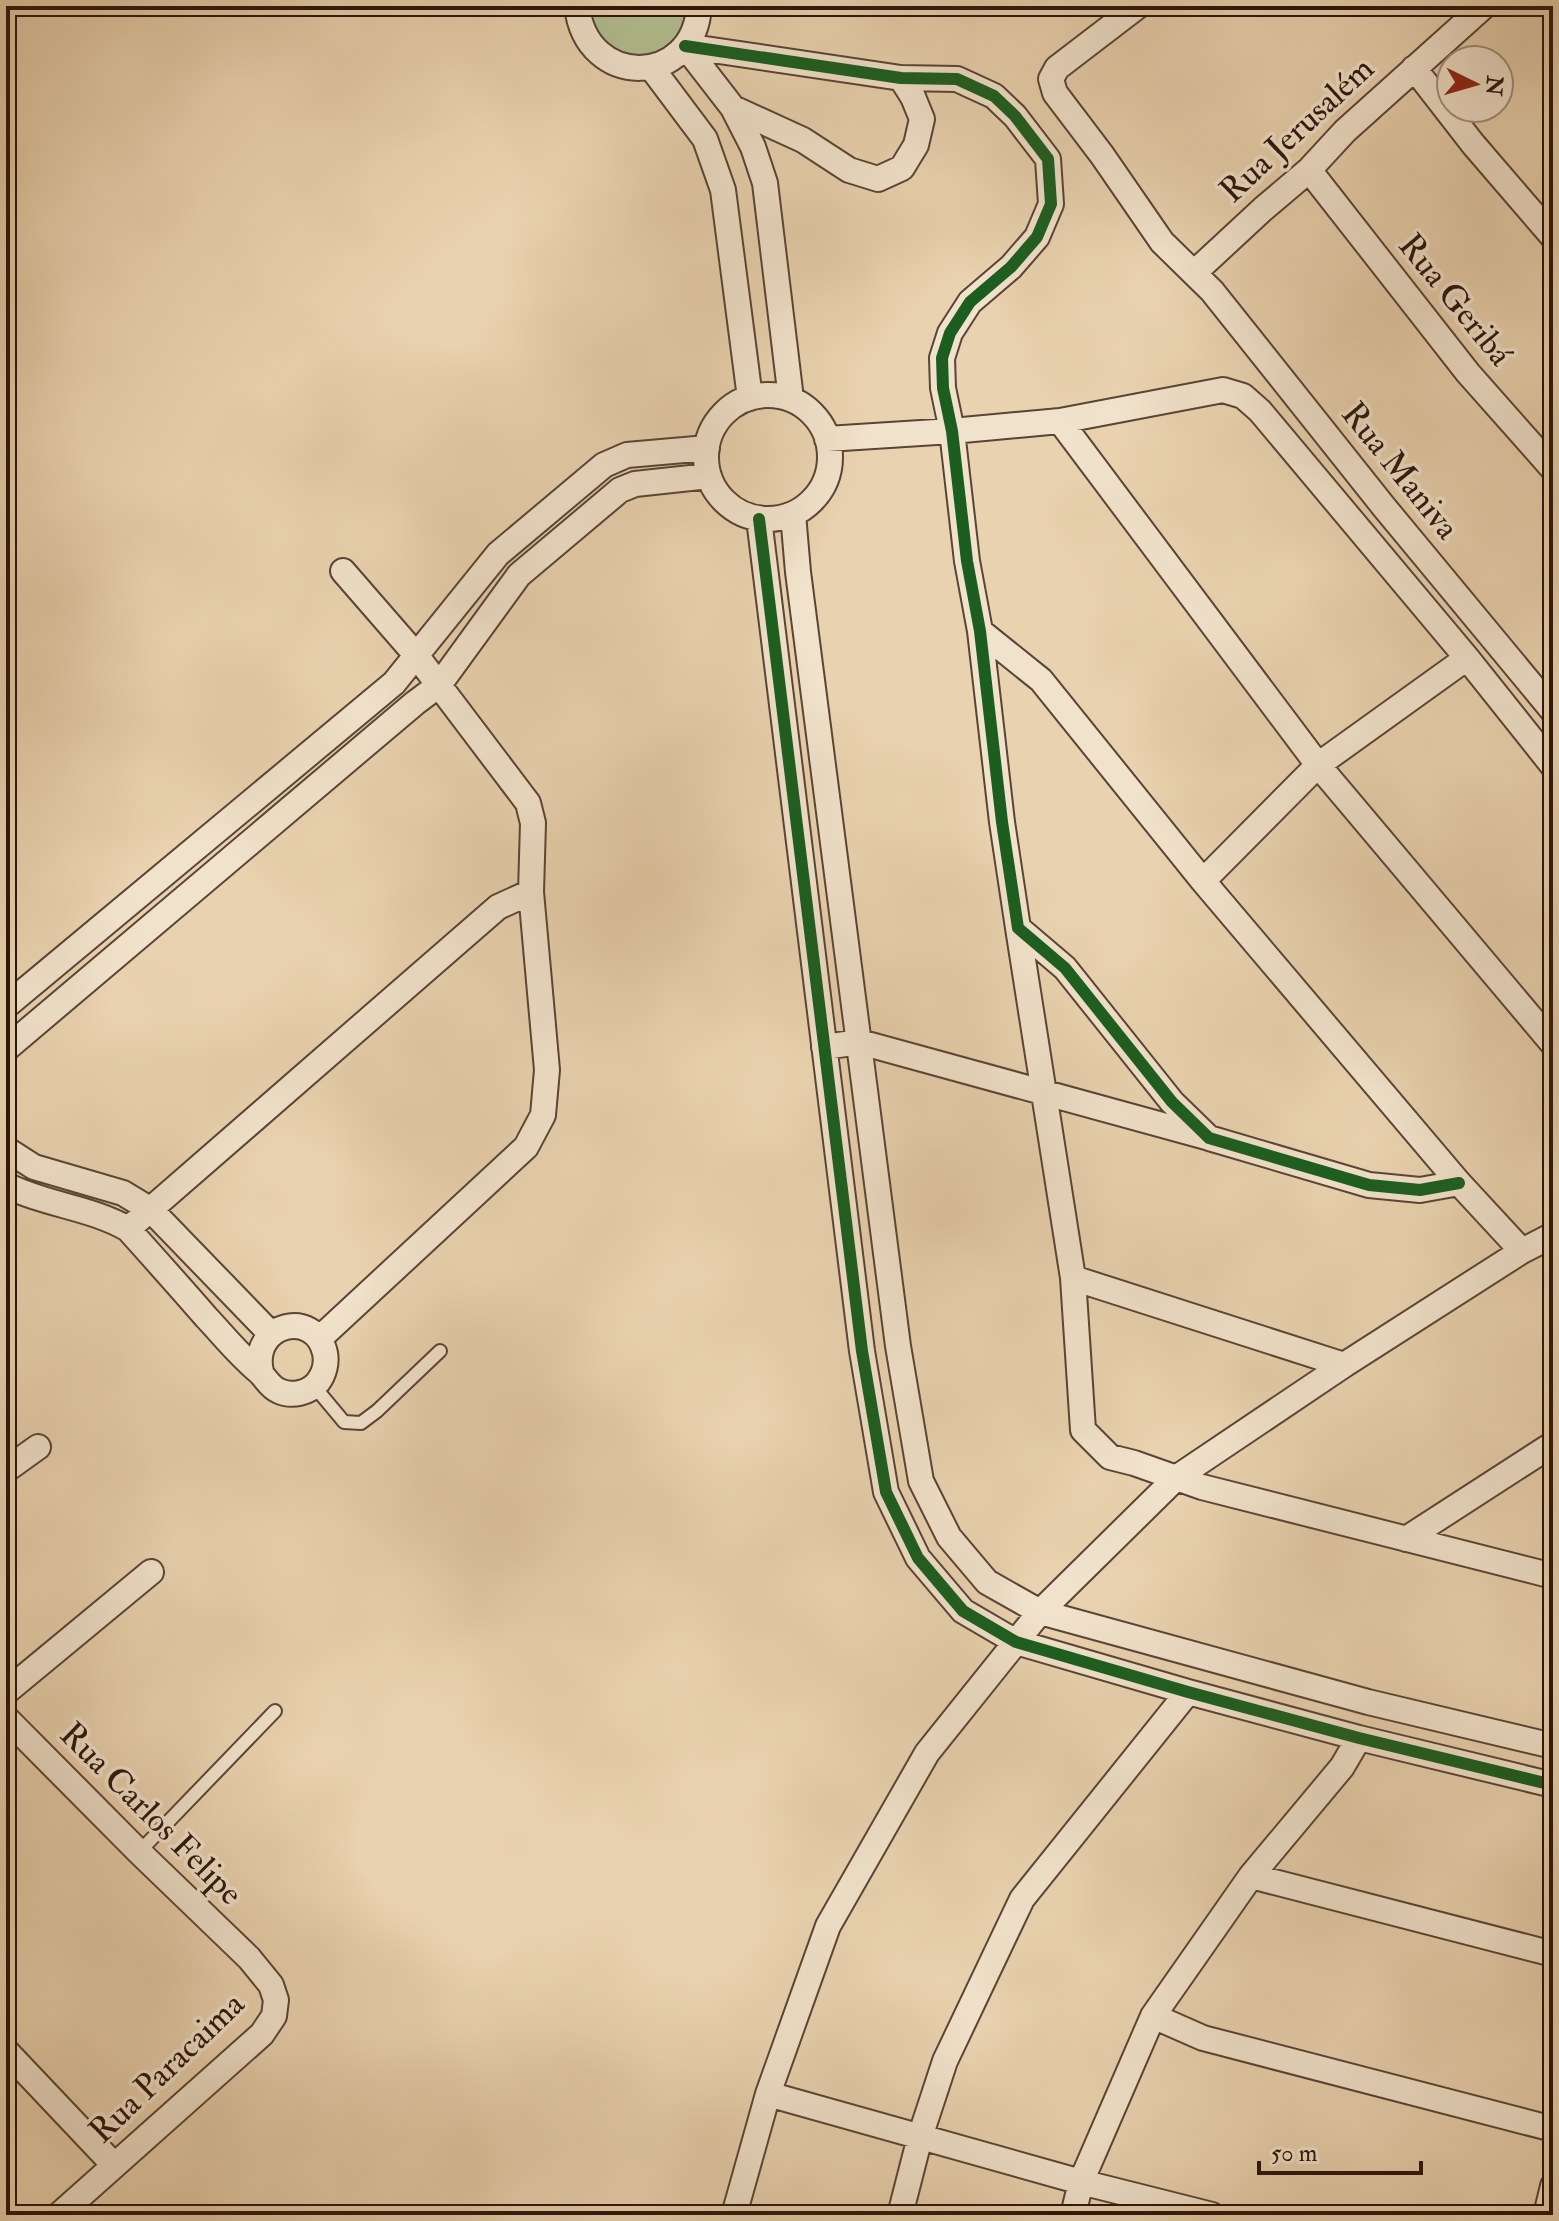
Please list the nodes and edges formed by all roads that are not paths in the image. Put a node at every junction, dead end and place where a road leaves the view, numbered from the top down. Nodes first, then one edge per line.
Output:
1 (577, 6) edge
2 (699, 6) edge
3 (1138, 6) edge
4 (1484, 6) edge
5 (685, 46) junction
6 (651, 67) junction
7 (1414, 68) junction
8 (901, 78) junction
9 (733, 108) junction
10 (1309, 170) junction
11 (1553, 237) edge
12 (1194, 273) junction
13 (750, 398) junction
14 (791, 399) junction
15 (1060, 421) junction
16 (952, 431) junction
17 (827, 439) junction
18 (707, 448) junction
19 (1553, 469) edge
20 (709, 476) junction
21 (793, 514) junction
22 (759, 519) junction
23 (343, 571) dead end
24 (980, 631) junction
25 (416, 655) junction
26 (1467, 658) junction
27 (439, 685) junction
28 (1553, 711) edge
29 (1318, 765) junction
30 (1553, 766) edge
31 (1203, 881) junction
32 (531, 892) junction
33 (1018, 928) junction
34 (6, 1006) edge
35 (860, 1042) junction
36 (1553, 1044) edge
37 (824, 1047) junction
38 (6, 1049) edge
39 (1044, 1092) junction
40 (1209, 1138) junction
41 (6, 1149) edge
42 (1459, 1183) junction
43 (6, 1185) edge
44 (151, 1210) junction
45 (128, 1229) junction
46 (1553, 1235) edge
47 (1522, 1251) junction
48 (1073, 1278) junction
49 (271, 1334) junction
50 (319, 1339) junction
51 (898, 1346) junction
52 (440, 1351) dead end
53 (862, 1351) junction
54 (1344, 1365) junction
55 (261, 1372) junction
56 (314, 1386) junction
57 (1553, 1444) edge
58 (38, 1447) dead end
59 (6, 1470) edge
60 (1176, 1478) junction
61 (1406, 1539) junction
62 (151, 1572) dead end
63 (1553, 1576) edge
64 (1040, 1612) junction
65 (1016, 1642) junction
66 (6, 1692) edge
67 (1188, 1692) junction
68 (275, 1711) dead end
69 (6, 1718) edge
70 (1359, 1738) junction
71 (1553, 1746) edge
72 (1553, 1785) edge
73 (139, 1852) junction
74 (1251, 1876) junction
75 (1553, 1954) edge
76 (249, 1958) joint
77 (1153, 2016) junction
78 (6, 2051) edge
79 (768, 2094) junction
80 (1553, 2129) edge
81 (920, 2137) junction
82 (114, 2165) junction
83 (1081, 2182) junction
84 (1553, 2186) edge
85 (59, 2215) edge
86 (734, 2215) edge
87 (900, 2215) edge
88 (1073, 2215) edge
89 (1212, 2215) edge
90 (1546, 2215) edge

1 - 6 street
2 - 5 street
3 - 12 street, Rua Maniva
4 - 7 street, Rua Jerusalém
5 - 6 street
5 - 8 street
5 - 9 street
6 - 13 street
7 - 10 street, Rua Jerusalém
7 - 11 street
8 - 9 street
8 - 16 street
9 - 14 street
10 - 12 street, Rua Jerusalém
10 - 19 street, Rua Geribá
12 - 28 street, Rua Maniva
13 - 14 street
13 - 18 street
14 - 17 street
15 - 16 street
15 - 26 street
15 - 29 street
16 - 17 street
16 - 24 street
17 - 21 street
18 - 20 street
18 - 25 street
20 - 22 street
20 - 27 street
21 - 22 street
21 - 35 street
22 - 37 street
23 - 25 street
24 - 31 street
24 - 33 street
25 - 27 street
25 - 34 street
26 - 29 street
26 - 30 street
27 - 32 street
27 - 38 street
29 - 31 street
29 - 36 street
31 - 42 street
32 - 44 street
32 - 50 street
33 - 39 street
33 - 40 street
35 - 37 street
35 - 39 street
35 - 51 street
37 - 53 street
39 - 40 street
39 - 48 street
40 - 42 street
41 - 44 street
42 - 47 street
43 - 45 street
44 - 45 street
44 - 49 street
45 - 55 street
46 - 47 street
47 - 54 street
48 - 54 street
48 - 60 street
49 - 50 street
49 - 55 street
50 - 56 street
51 - 53 street
51 - 64 street
52 - 56 lane
53 - 65 street
54 - 60 street
55 - 56 street
57 - 61 street
58 - 59 street
60 - 61 street
60 - 64 street
61 - 63 street
62 - 66 street
64 - 65 street
64 - 71 street
65 - 67 street
65 - 79 street
67 - 70 street
67 - 81 street
68 - 73 lane
69 - 73 street, Rua Carlos Felipe
70 - 72 street
70 - 74 street
73 - 76 street, Rua Carlos Felipe
74 - 75 street
74 - 77 street
76 - 82 street, Rua Paracaima
77 - 80 street
77 - 83 street
78 - 82 street
79 - 81 street
79 - 86 street
81 - 83 street
81 - 87 street
82 - 85 street, Rua Paracaima
83 - 88 street
83 - 89 street
84 - 90 street

